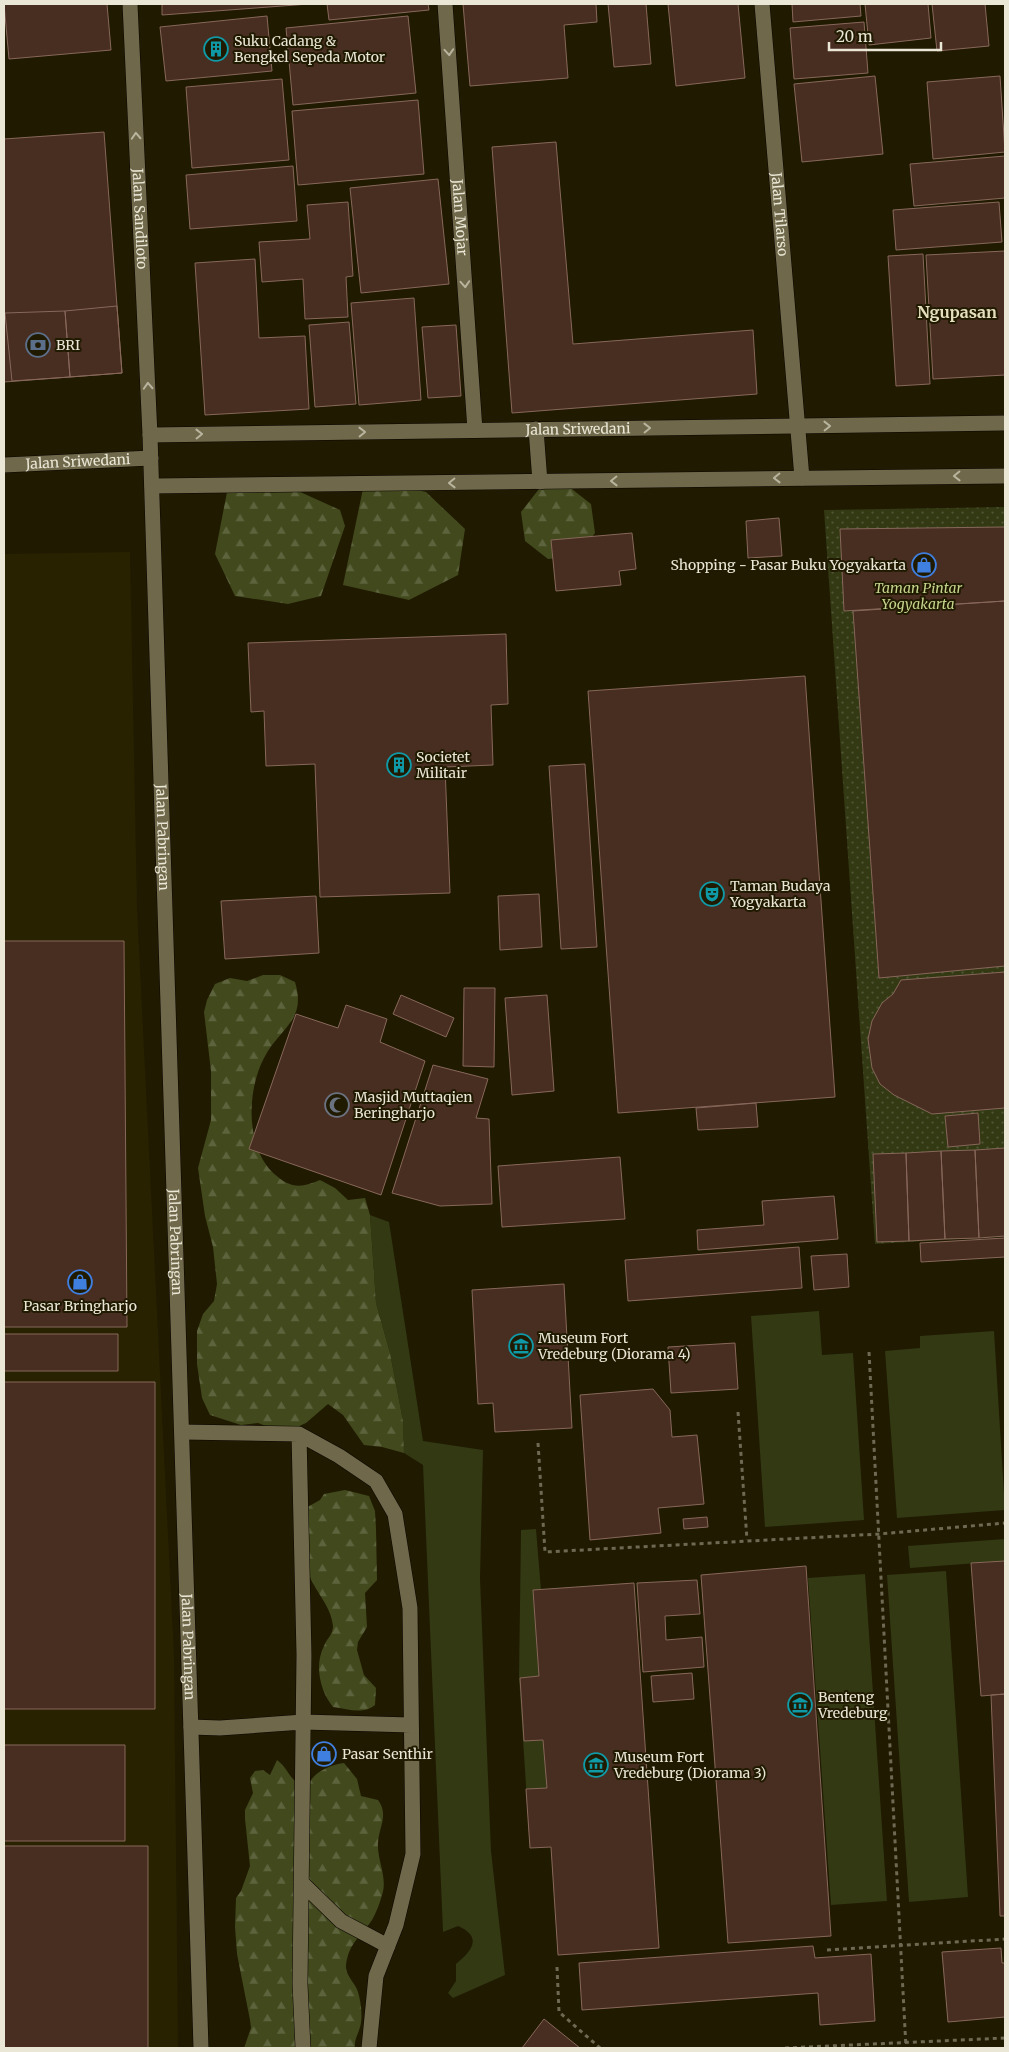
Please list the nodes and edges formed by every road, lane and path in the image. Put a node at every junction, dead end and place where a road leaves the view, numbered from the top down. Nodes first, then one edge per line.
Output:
1 (130, 4) edge
2 (445, 4) edge
3 (762, 4) edge
4 (1005, 424) edge
5 (798, 426) junction
6 (475, 430) junction
7 (536, 430) junction
8 (150, 434) junction
9 (151, 458) junction
10 (4, 466) edge
11 (1005, 476) edge
12 (802, 478) junction
13 (540, 482) junction
14 (152, 486) junction
15 (869, 1352) dead end
16 (738, 1412) dead end
17 (182, 1432) junction
18 (298, 1434) junction
19 (538, 1443) dead end
20 (1005, 1523) edge
21 (879, 1534) junction
22 (747, 1540) junction
23 (303, 1722) junction
24 (411, 1725) junction
25 (191, 1727) junction
26 (301, 1882) junction
27 (1005, 1939) edge
28 (388, 1946) junction
29 (900, 1946) junction
30 (827, 1950) dead end
31 (557, 1968) dead end
32 (1005, 2038) edge
33 (906, 2043) junction
34 (201, 2048) edge
35 (303, 2048) edge
36 (369, 2048) edge
37 (600, 2048) edge
38 (784, 2048) edge
39 (906, 2048) edge

8 -> 1 street, Jalan Sandiloto
2 -> 6 street, Jalan Mojar
3 - 5 street, Jalan Tilarso
5 -> 4 street, Jalan Sriwedani
7 -> 5 street, Jalan Sriwedani
5 - 12 street, Jalan Tilarso
6 - 7 street, Jalan Sriwedani
8 -> 6 street, Jalan Sriwedani
7 - 13 street
8 - 9 street, Jalan Pabringan
9 - 10 street, Jalan Sriwedani
9 - 14 street, Jalan Pabringan
11 -> 12 street
12 -> 13 street
13 -> 14 street
14 - 17 street, Jalan Pabringan
15 - 21 path
16 - 22 path
17 - 18 street
17 - 25 street, Jalan Pabringan
18 - 23 street
18 - 24 street
19 - 22 path
20 - 21 path
21 - 22 path
21 - 29 path
23 - 24 street
23 - 25 street
23 - 26 street
24 - 28 street
25 - 34 street, Jalan Pabringan
26 - 28 street
26 - 35 street
27 - 29 path
28 - 36 street
29 - 30 path
29 - 33 path
31 - 37 path
32 - 33 path
33 - 38 path
33 - 39 path

